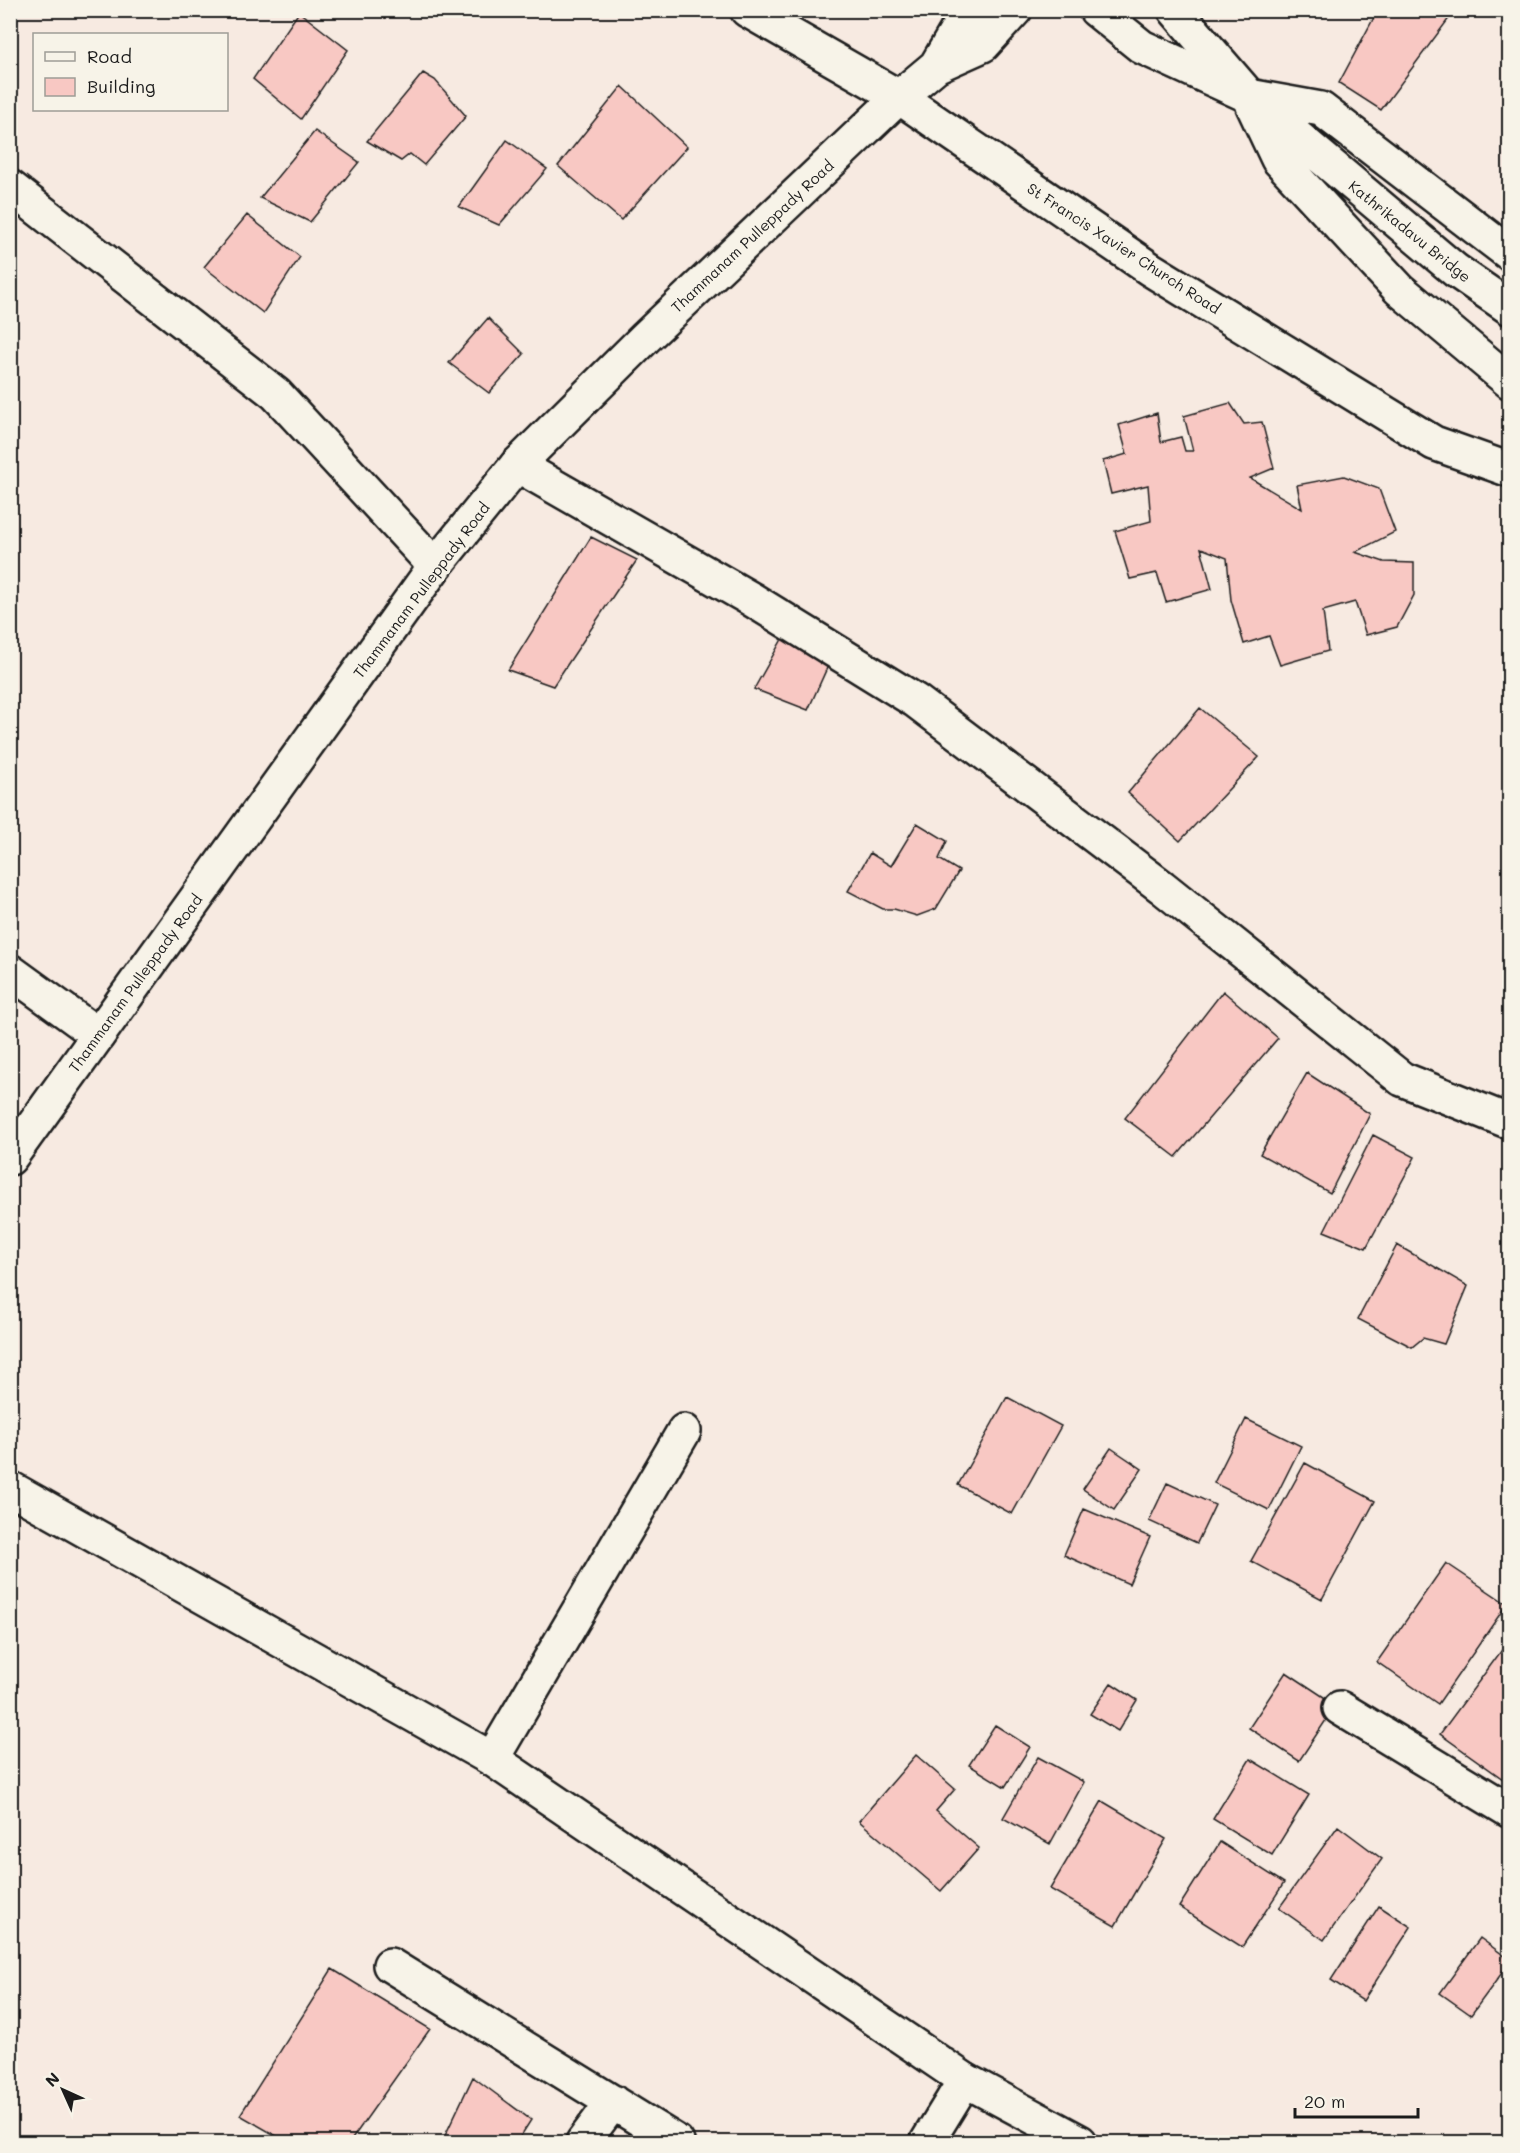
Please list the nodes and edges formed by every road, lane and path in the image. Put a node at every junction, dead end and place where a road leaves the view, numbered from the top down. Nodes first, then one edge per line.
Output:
1 (747, 10) edge
2 (971, 10) edge
3 (1015, 10) edge
4 (1096, 10) edge
5 (1175, 10) edge
6 (936, 66) junction
7 (1249, 96) junction
8 (898, 97) junction
9 (10, 187) edge
10 (1509, 254) edge
11 (1509, 308) edge
12 (1509, 382) edge
13 (517, 465) junction
14 (1509, 470) edge
15 (435, 566) junction
16 (10, 971) edge
17 (98, 1035) junction
18 (1509, 1122) edge
19 (10, 1158) edge
20 (684, 1431) dead end
21 (10, 1488) edge
22 (1340, 1708) dead end
23 (492, 1759) junction
24 (1509, 1811) edge
25 (390, 1965) dead end
26 (965, 2080) junction
27 (612, 2102) junction
28 (583, 2142) edge
29 (677, 2142) edge
30 (927, 2142) edge
31 (1080, 2142) edge

1 - 8 street, St Francis Xavier Church Road
2 - 6 street, Thammanam Pulleppady Road
3 - 6 street, Thammanam Pulleppady Road
4 - 7 street
5 - 7 street
6 - 8 street, Thammanam Pulleppady Road
7 - 10 street
7 - 11 street, Kathrikadavu Bridge
7 - 12 street
8 - 13 street, Thammanam Pulleppady Road
8 - 14 street, St Francis Xavier Church Road
9 - 15 street
13 - 15 street, Thammanam Pulleppady Road
13 - 18 street
15 - 17 street, Thammanam Pulleppady Road
16 - 17 street
17 - 19 street, Thammanam Pulleppady Road
20 - 23 street
21 - 23 street
22 - 24 street
23 - 26 street
25 - 27 street
26 - 30 street
26 - 31 street
27 - 28 street
27 - 29 street

